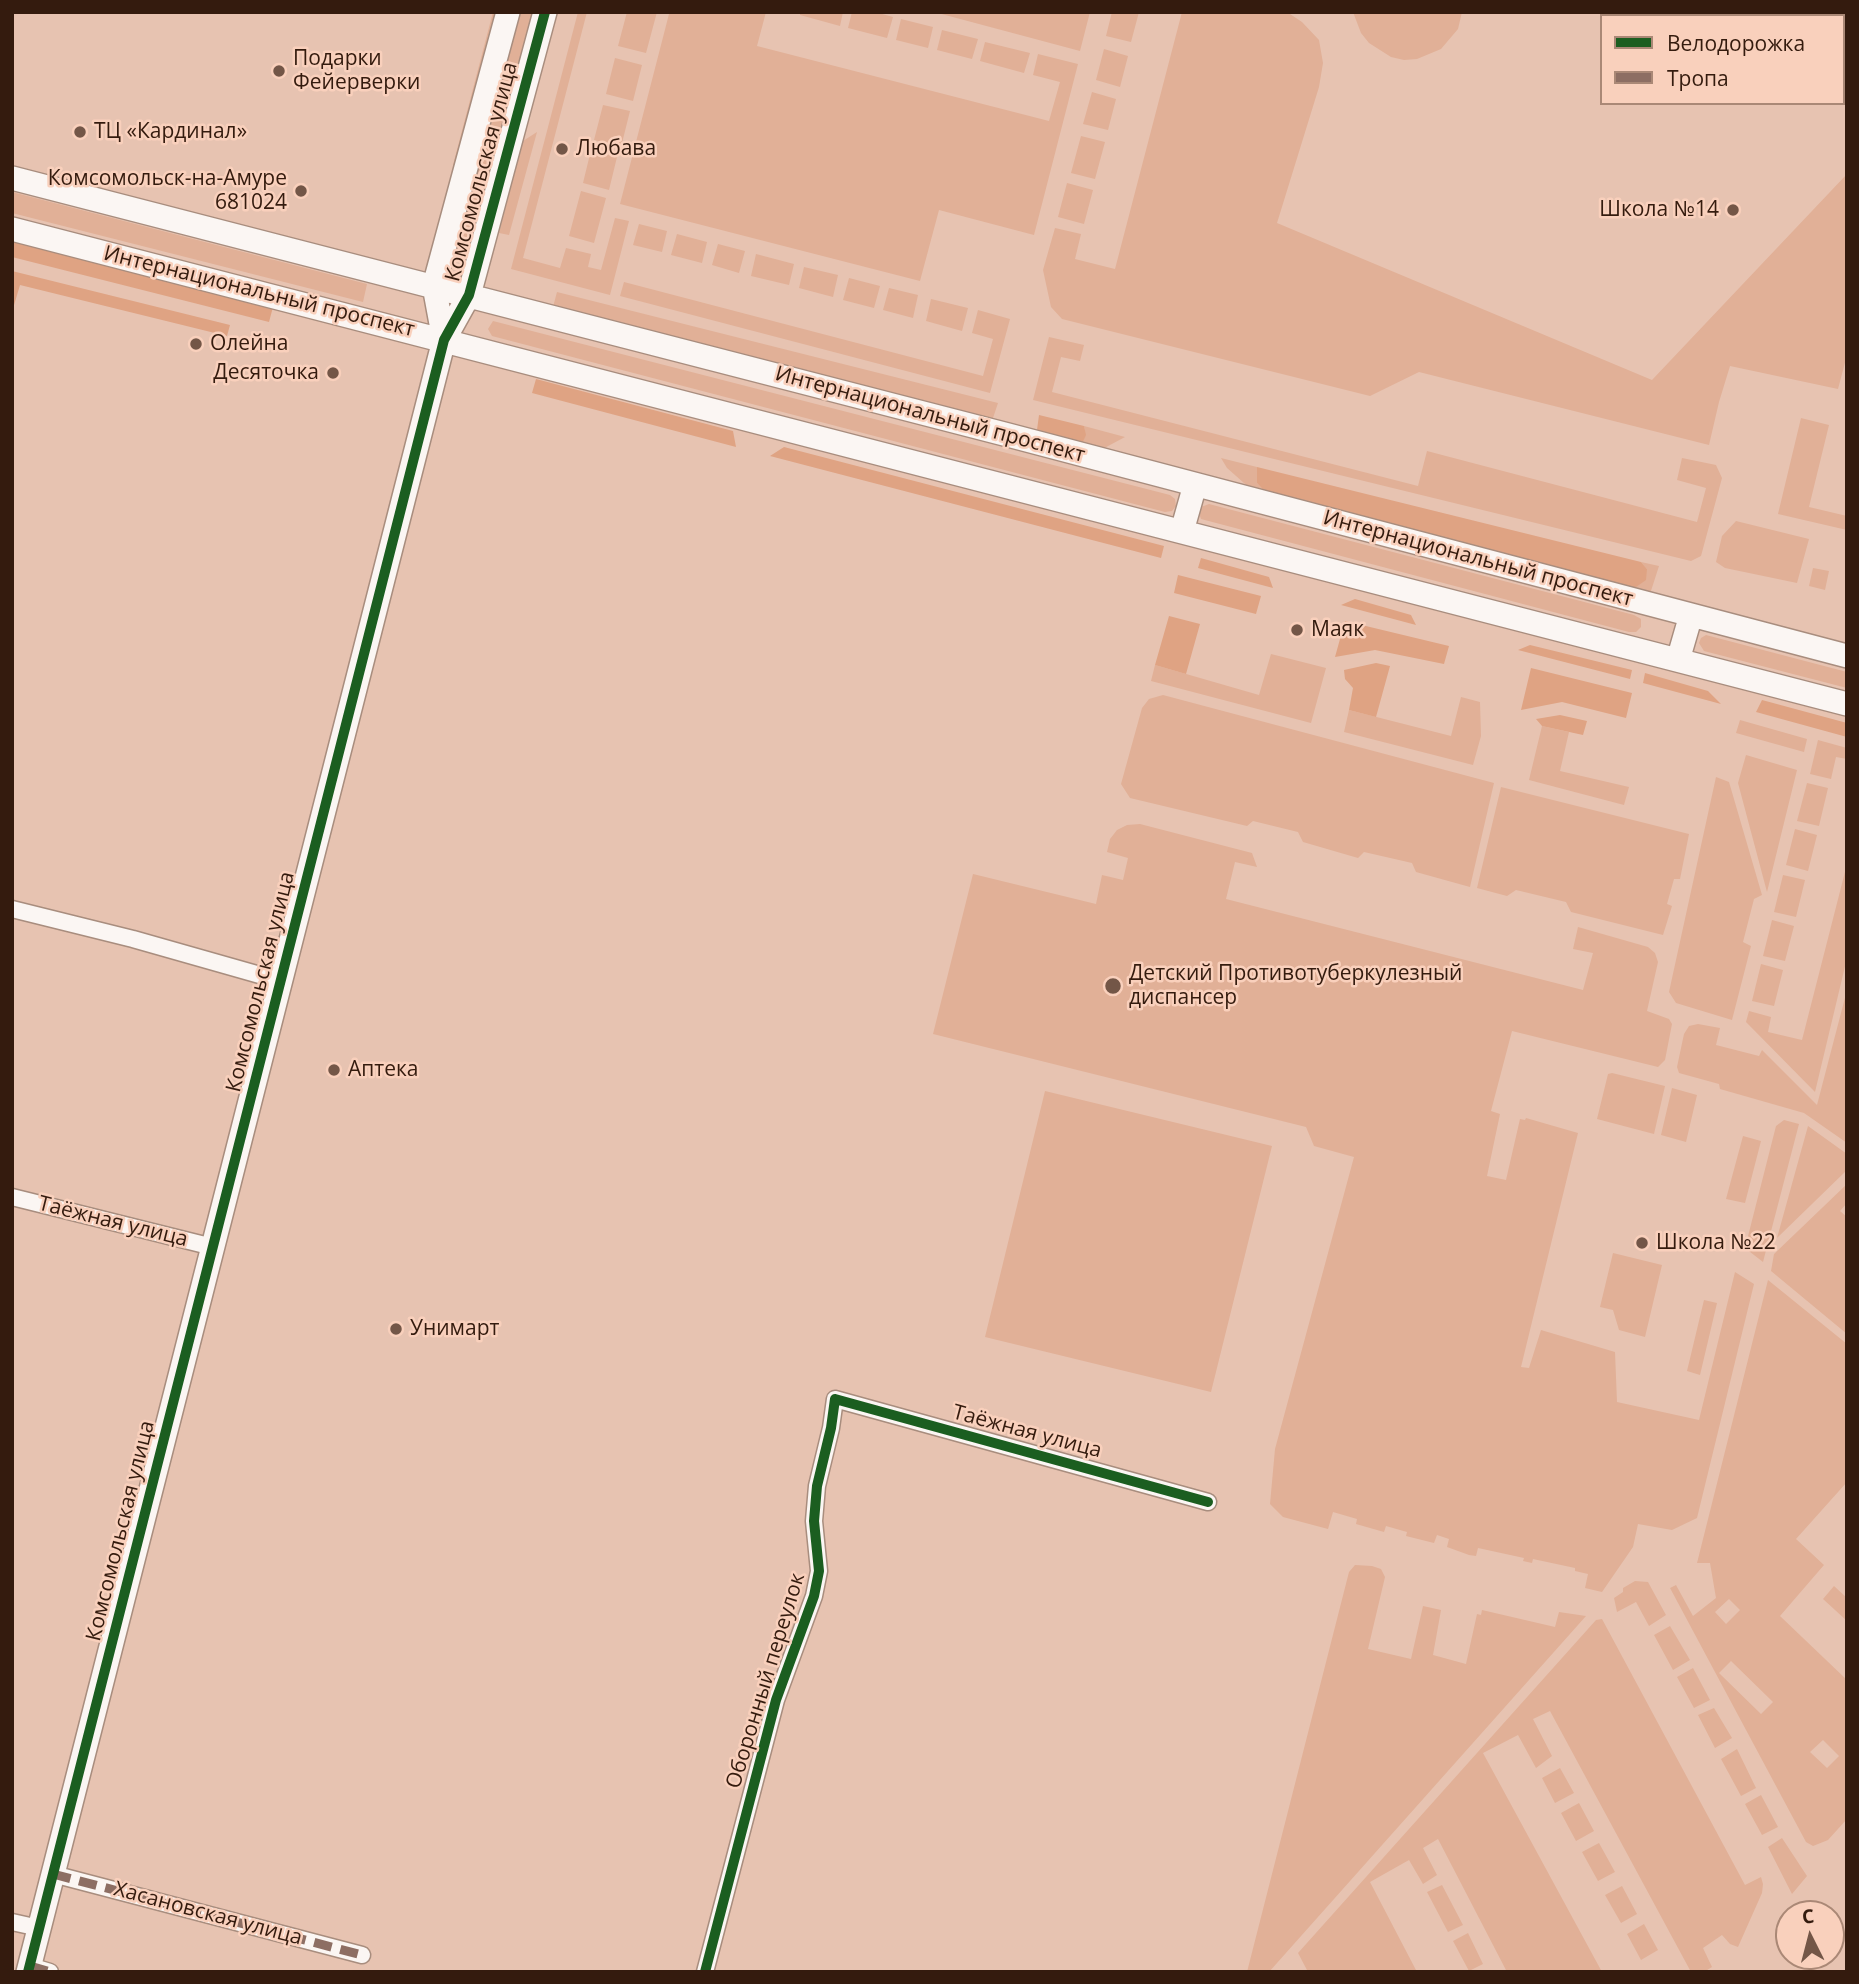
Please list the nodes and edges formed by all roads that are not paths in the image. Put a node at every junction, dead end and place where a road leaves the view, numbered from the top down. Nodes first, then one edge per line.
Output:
1 (508, 12) edge
2 (545, 12) edge
3 (12, 177) edge
4 (12, 229) edge
5 (434, 286) junction
6 (468, 295) junction
7 (443, 340) junction
8 (1195, 485) junction
9 (1182, 531) junction
10 (1690, 615) junction
11 (1847, 656) edge
12 (1678, 660) junction
13 (1847, 704) edge
14 (12, 909) edge
15 (281, 981) junction
16 (12, 1196) edge
17 (213, 1247) junction
18 (835, 1399) joint
19 (1208, 1502) dead end
20 (53, 1874) junction
21 (12, 1922) edge
22 (39, 1928) junction
23 (362, 1955) dead end
24 (36, 1970) edge
25 (705, 1972) edge

1 - 5 main road, Комсомольская улица
2 - 6 main road, Комсомольская улица
3 - 5 main road, Интернациональный проспект
4 - 7 main road, Интернациональный проспект
5 - 6 main road, Интернациональный проспект
5 - 7 main road, Комсомольская улица
6 - 7 main road, Комсомольская улица
6 - 8 main road, Интернациональный проспект
7 - 9 main road, Интернациональный проспект
7 - 15 main road, Комсомольская улица
8 - 9 main road
8 - 10 main road, Интернациональный проспект
9 - 12 main road, Интернациональный проспект
10 - 11 main road, Интернациональный проспект
10 - 12 main road
12 - 13 main road, Интернациональный проспект
14 - 15 street
15 - 17 main road, Комсомольская улица
16 - 17 street, Таёжная улица
17 - 20 main road, Комсомольская улица
18 - 19 street, Таёжная улица
18 - 25 street, Оборонный переулок
20 - 22 main road, Комсомольская улица
20 - 23 street, Хасановская улица
21 - 22 street
22 - 24 main road, Комсомольская улица

